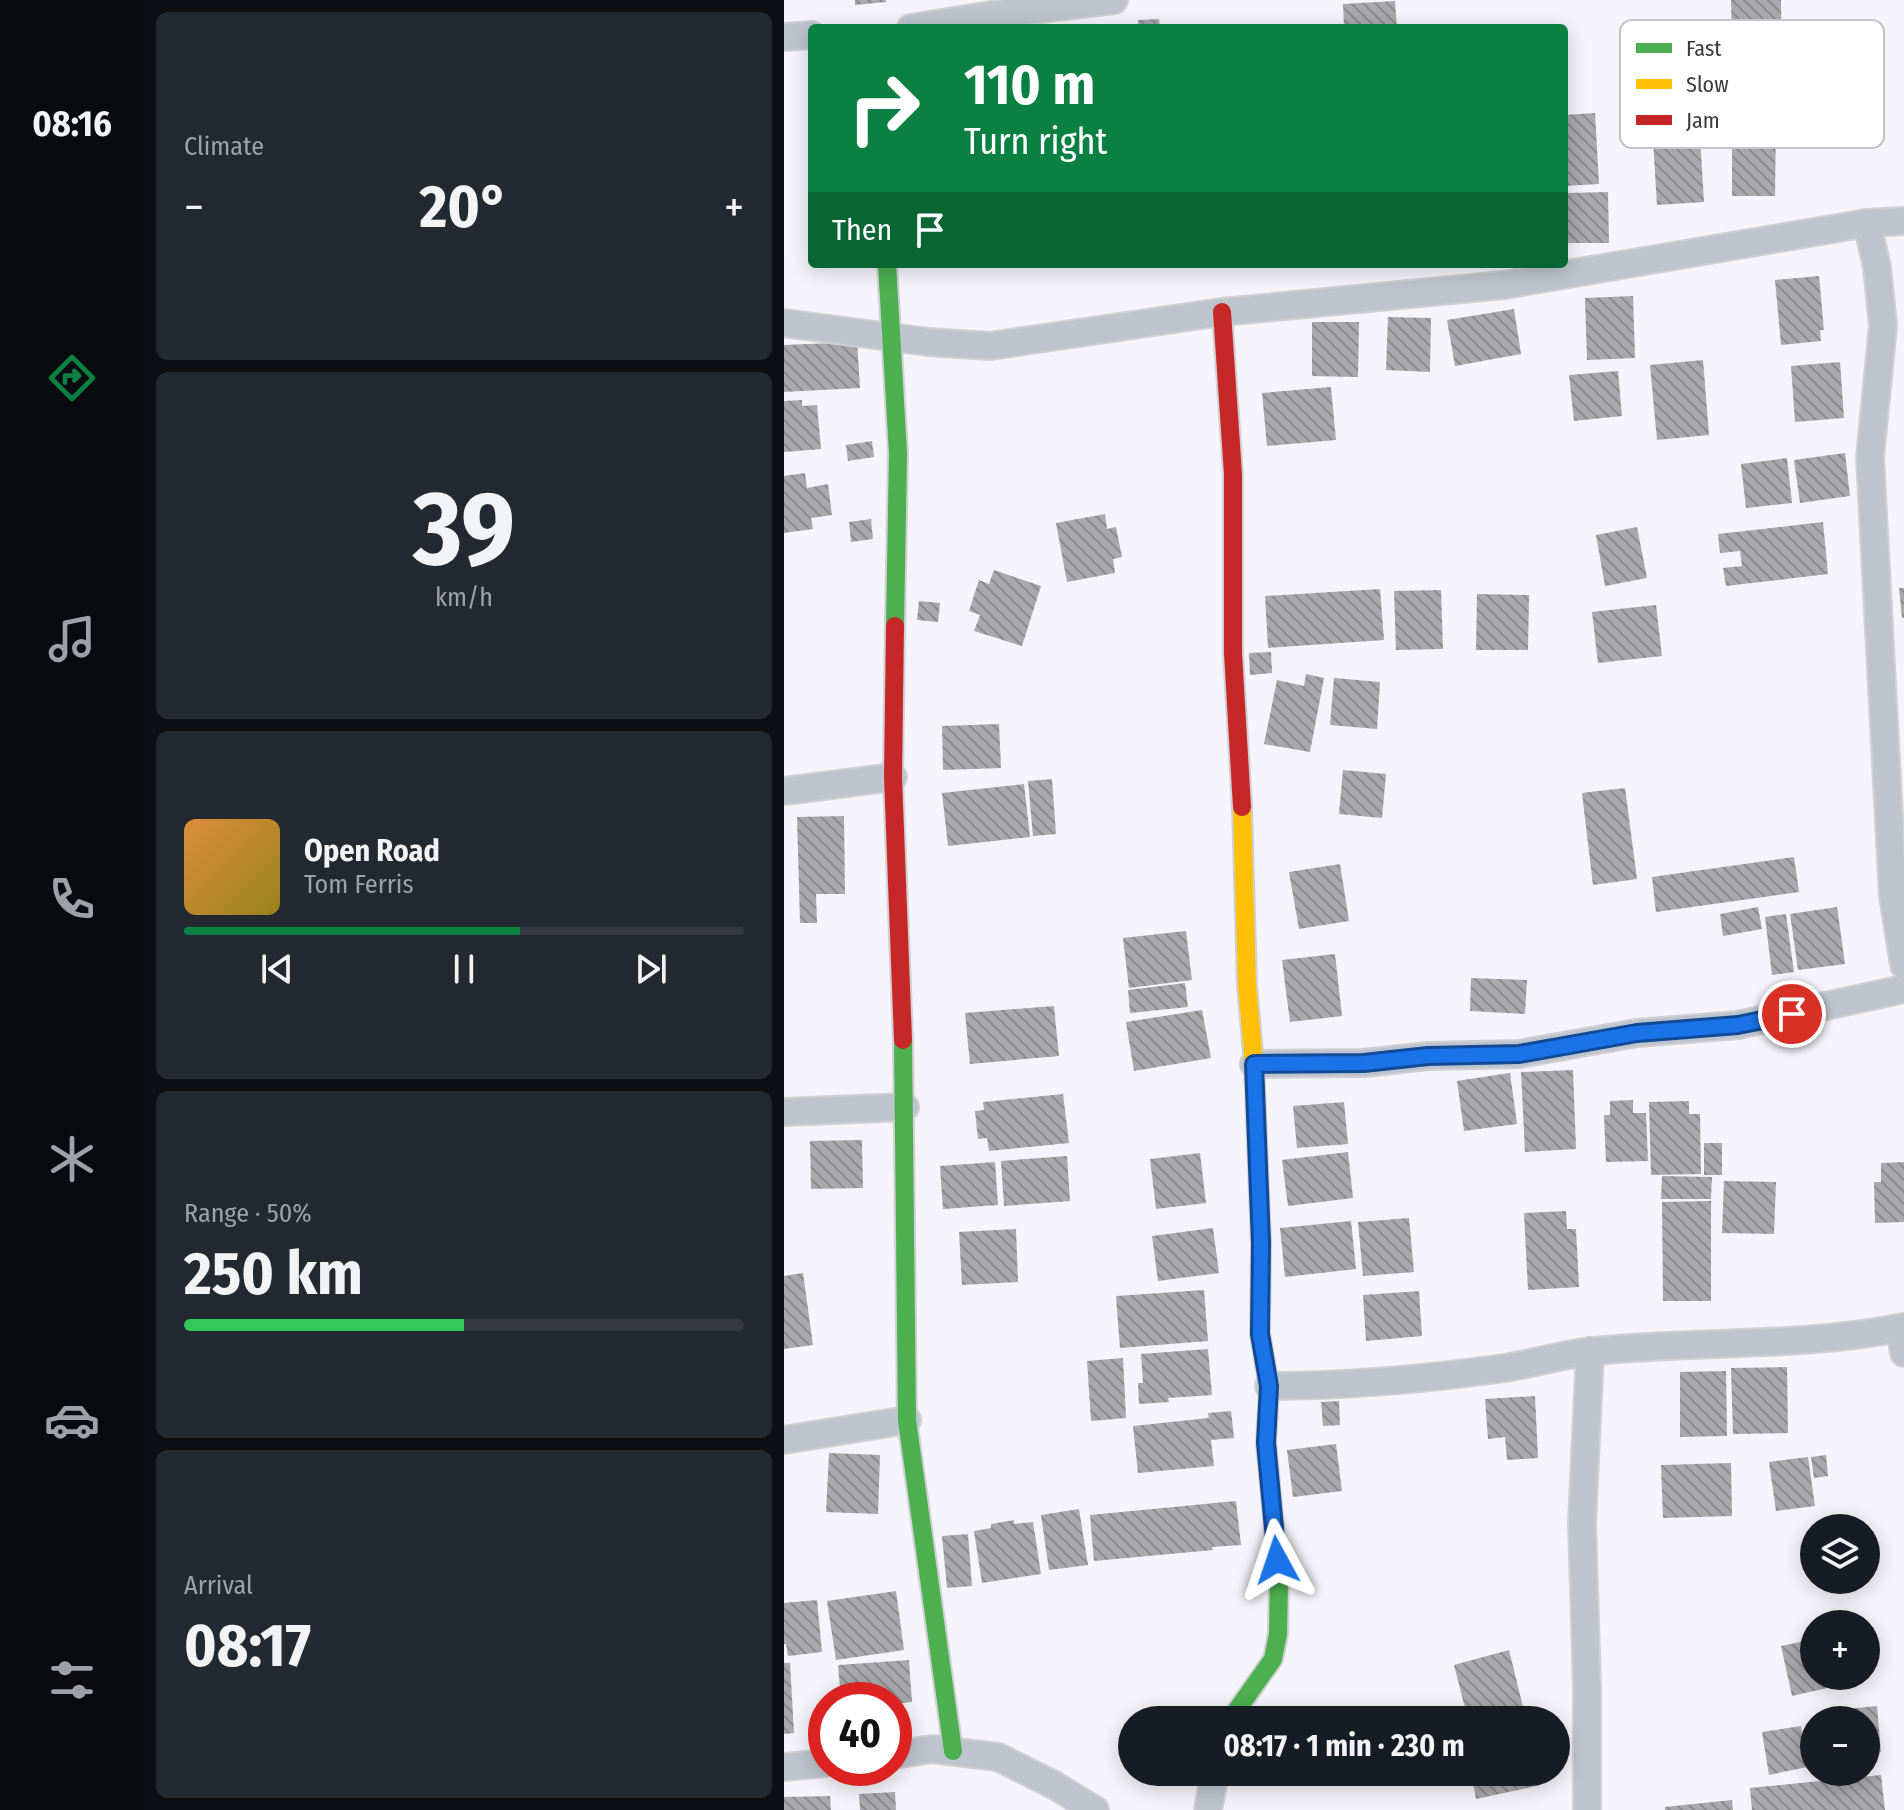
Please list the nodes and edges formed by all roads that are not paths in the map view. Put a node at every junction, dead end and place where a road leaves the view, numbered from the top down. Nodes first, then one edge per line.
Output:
1 (940, 0) edge
2 (1114, 0) edge
3 (913, 24) edge
4 (936, 24) edge
5 (808, 35) edge
6 (784, 37) edge
7 (1904, 221) edge
8 (1867, 223) junction
9 (887, 268) edge
10 (1222, 312) junction
11 (784, 323) edge
12 (890, 337) junction
13 (893, 777) junction
14 (784, 791) edge
15 (1904, 965) edge
16 (1904, 989) edge
17 (1254, 1064) junction
18 (905, 1107) junction
19 (784, 1112) edge
20 (1903, 1336) edge
21 (1590, 1351) junction
22 (1269, 1386) junction
23 (907, 1420) junction
24 (784, 1440) edge
25 (1240, 1706) edge
26 (953, 1751) junction
27 (912, 1752) edge
28 (808, 1765) edge
29 (784, 1767) edge
30 (1212, 1786) edge
31 (1095, 1810) edge
32 (1208, 1810) edge
33 (1587, 1810) edge

1 - 3 street
2 - 4 street
5 - 6 street
7 - 8 street
8 - 10 street
8 - 15 street
9 - 12 street
10 - 12 street
10 - 17 street
11 - 12 street
12 - 13 street
13 - 14 street
13 - 18 street
16 - 17 street
17 - 22 street
18 - 19 street
18 - 23 street
20 - 21 street
21 - 22 street
21 - 33 street
22 - 25 street
23 - 24 street
23 - 26 street
26 - 27 street
26 - 31 street
28 - 29 street
30 - 32 street

